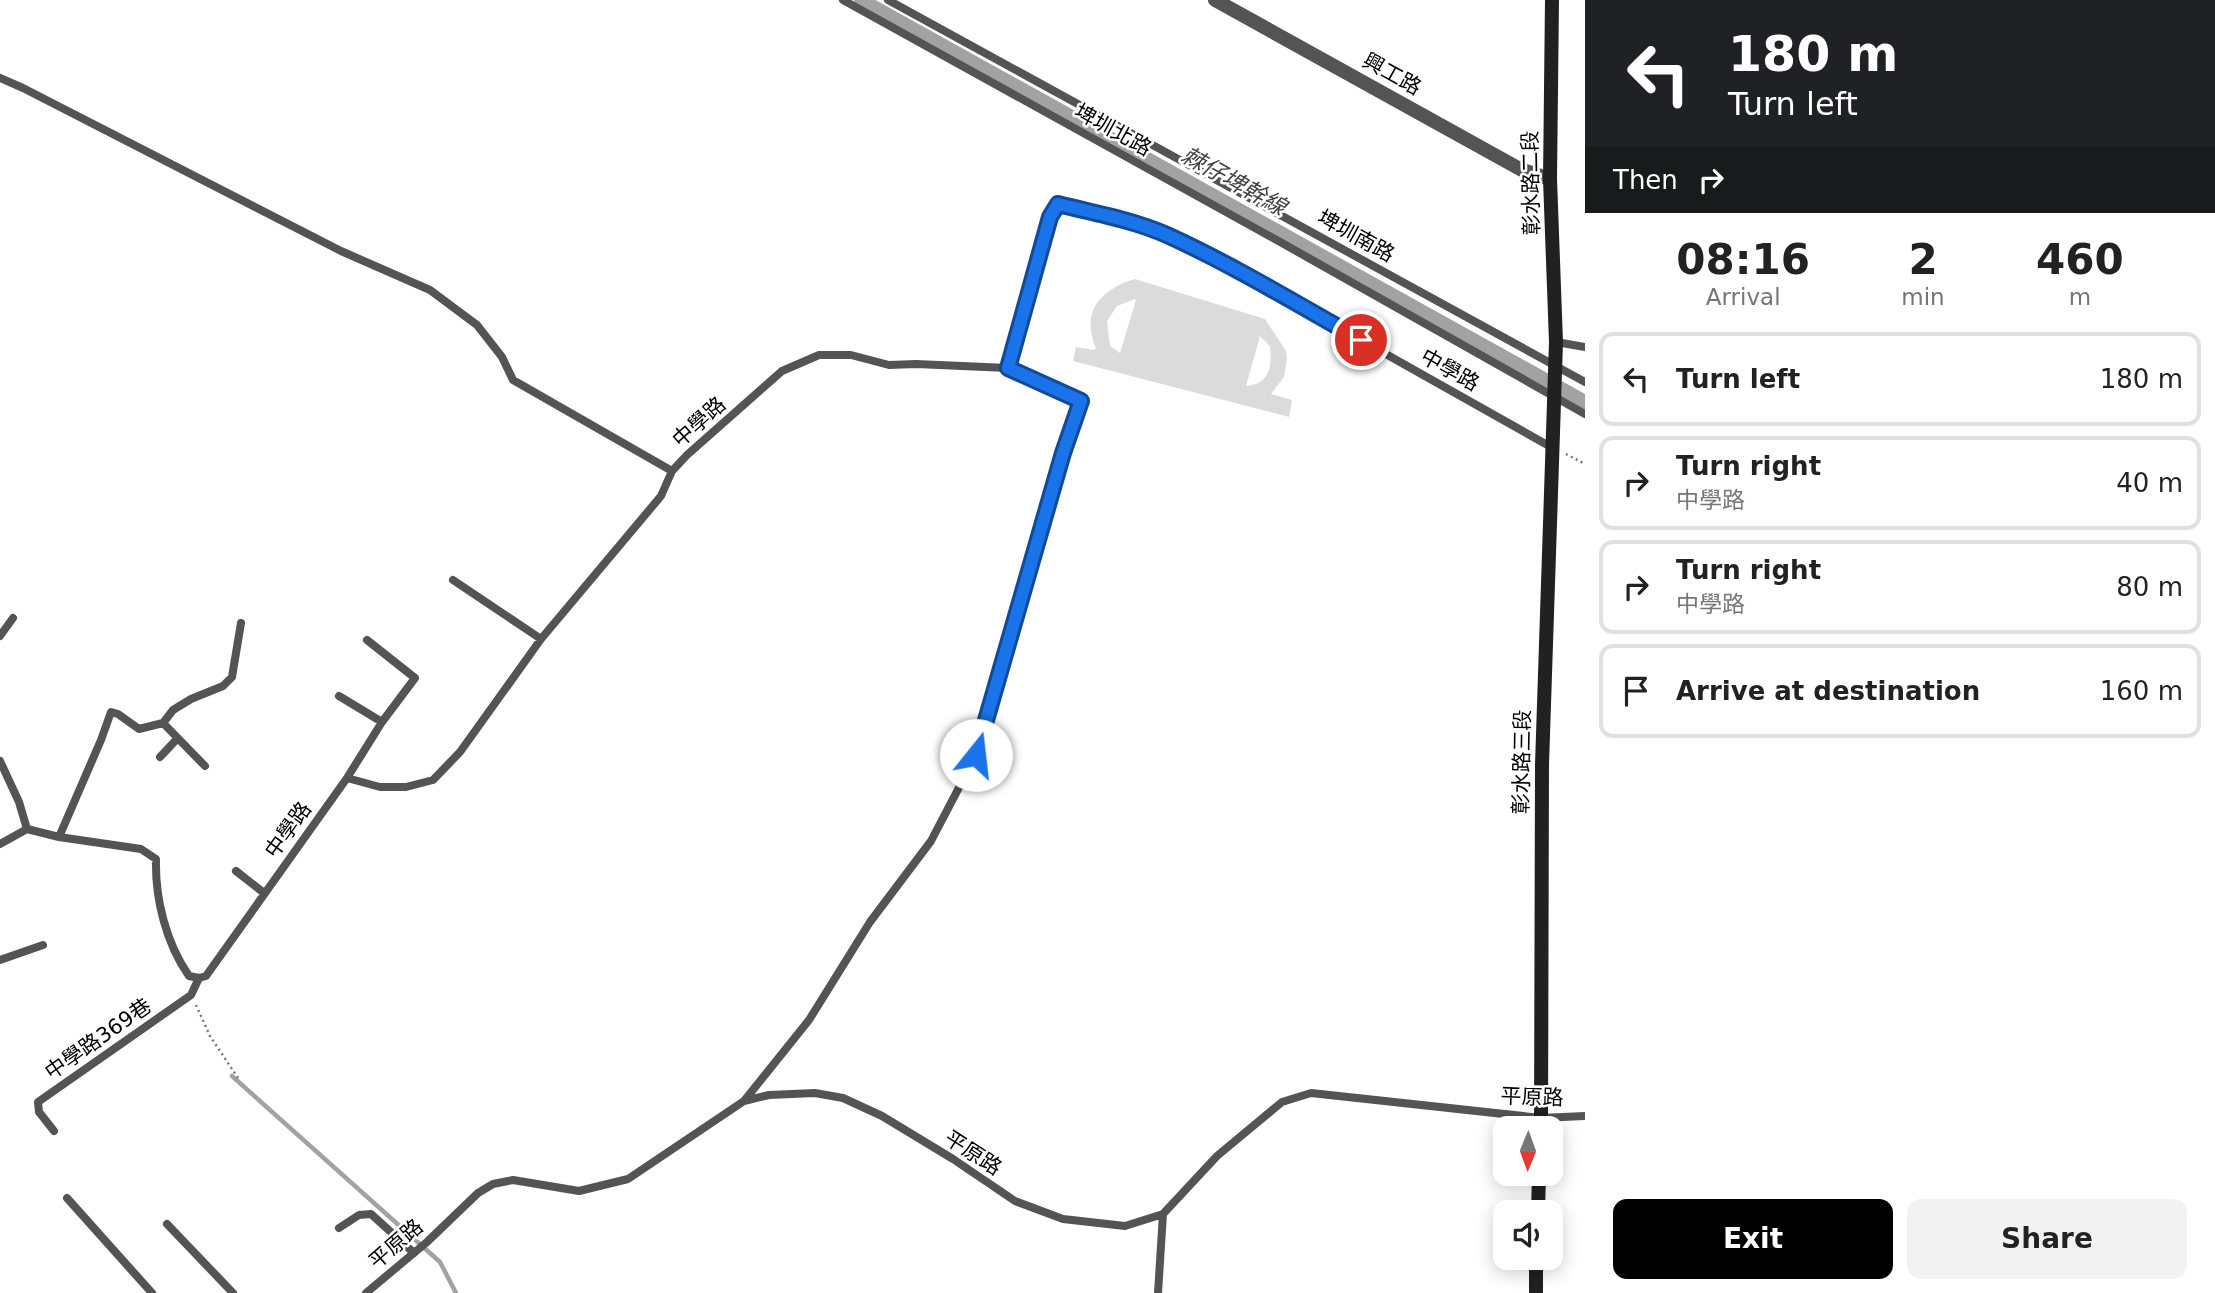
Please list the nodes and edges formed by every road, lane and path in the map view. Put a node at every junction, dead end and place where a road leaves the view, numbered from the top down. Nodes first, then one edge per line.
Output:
1 (843, 0) edge
2 (888, 0) edge
3 (1215, 0) edge
4 (1552, 0) edge
5 (0, 78) edge
6 (1550, 179) junction
7 (1556, 342) junction
8 (1585, 347) edge
9 (1555, 366) junction
10 (1008, 368) junction
11 (1585, 382) edge
12 (1553, 397) junction
13 (1585, 414) edge
14 (1551, 447) junction
15 (1585, 464) edge
16 (672, 471) junction
17 (453, 580) dead end
18 (13, 618) dead end
19 (241, 623) dead end
20 (0, 636) edge
21 (541, 639) junction
22 (367, 640) dead end
23 (339, 696) dead end
24 (382, 722) junction
25 (163, 723) junction
26 (177, 739) junction
27 (160, 757) dead end
28 (0, 761) edge
29 (205, 766) dead end
30 (347, 778) junction
31 (27, 829) junction
32 (58, 837) junction
33 (0, 844) edge
34 (236, 871) dead end
35 (264, 893) junction
36 (43, 945) dead end
37 (0, 960) edge
38 (199, 978) junction
39 (191, 995) junction
40 (238, 1078) dead end
41 (744, 1101) junction
42 (1541, 1116) edge
43 (1585, 1116) edge
44 (1493, 1117) edge
45 (1563, 1120) edge
46 (54, 1130) dead end
47 (67, 1198) dead end
48 (1163, 1213) junction
49 (167, 1224) dead end
50 (339, 1228) dead end
51 (414, 1253) junction
52 (1536, 1270) edge
53 (152, 1293) edge
54 (233, 1293) edge
55 (366, 1293) edge
56 (1158, 1293) edge
57 (1536, 1293) edge

1 - 12 lane, 埤圳北路
2 - 9 lane, 埤圳南路
3 - 6 street, 興工路
4 - 6 main road, 彰水路二段
5 - 16 lane
6 - 7 main road, 彰水路二段
7 - 8 lane
7 - 9 main road, 彰水路二段
9 - 11 lane, 埤圳南路
9 - 12 main road, 彰水路二段
10 - 14 lane, 中學路
10 - 16 lane, 中學路
10 - 41 lane
12 - 13 lane, 埤圳北路
12 - 14 main road, 彰水路三段
14 - 15 path
14 - 42 main road, 彰水路三段
16 - 21 lane, 中學路
17 - 21 lane
18 - 20 lane
19 - 25 lane
21 - 30 lane, 中學路
22 - 24 lane
23 - 24 lane
24 - 30 lane
25 - 26 lane
25 - 32 lane
26 - 27 lane
26 - 29 lane
28 - 31 lane
30 - 35 lane, 中學路
31 - 32 lane
31 - 33 lane
32 - 38 lane
34 - 35 lane
35 - 38 lane, 中學路
36 - 37 lane
38 - 39 lane, 中學路369巷
39 - 40 path
39 - 46 lane, 中學路369巷
41 - 48 lane, 平原路
41 - 51 lane, 平原路
43 - 45 lane, 平原路
44 - 48 lane, 平原路
47 - 53 lane
48 - 56 lane
49 - 54 lane
50 - 51 lane
51 - 55 lane, 平原路
52 - 57 main road

